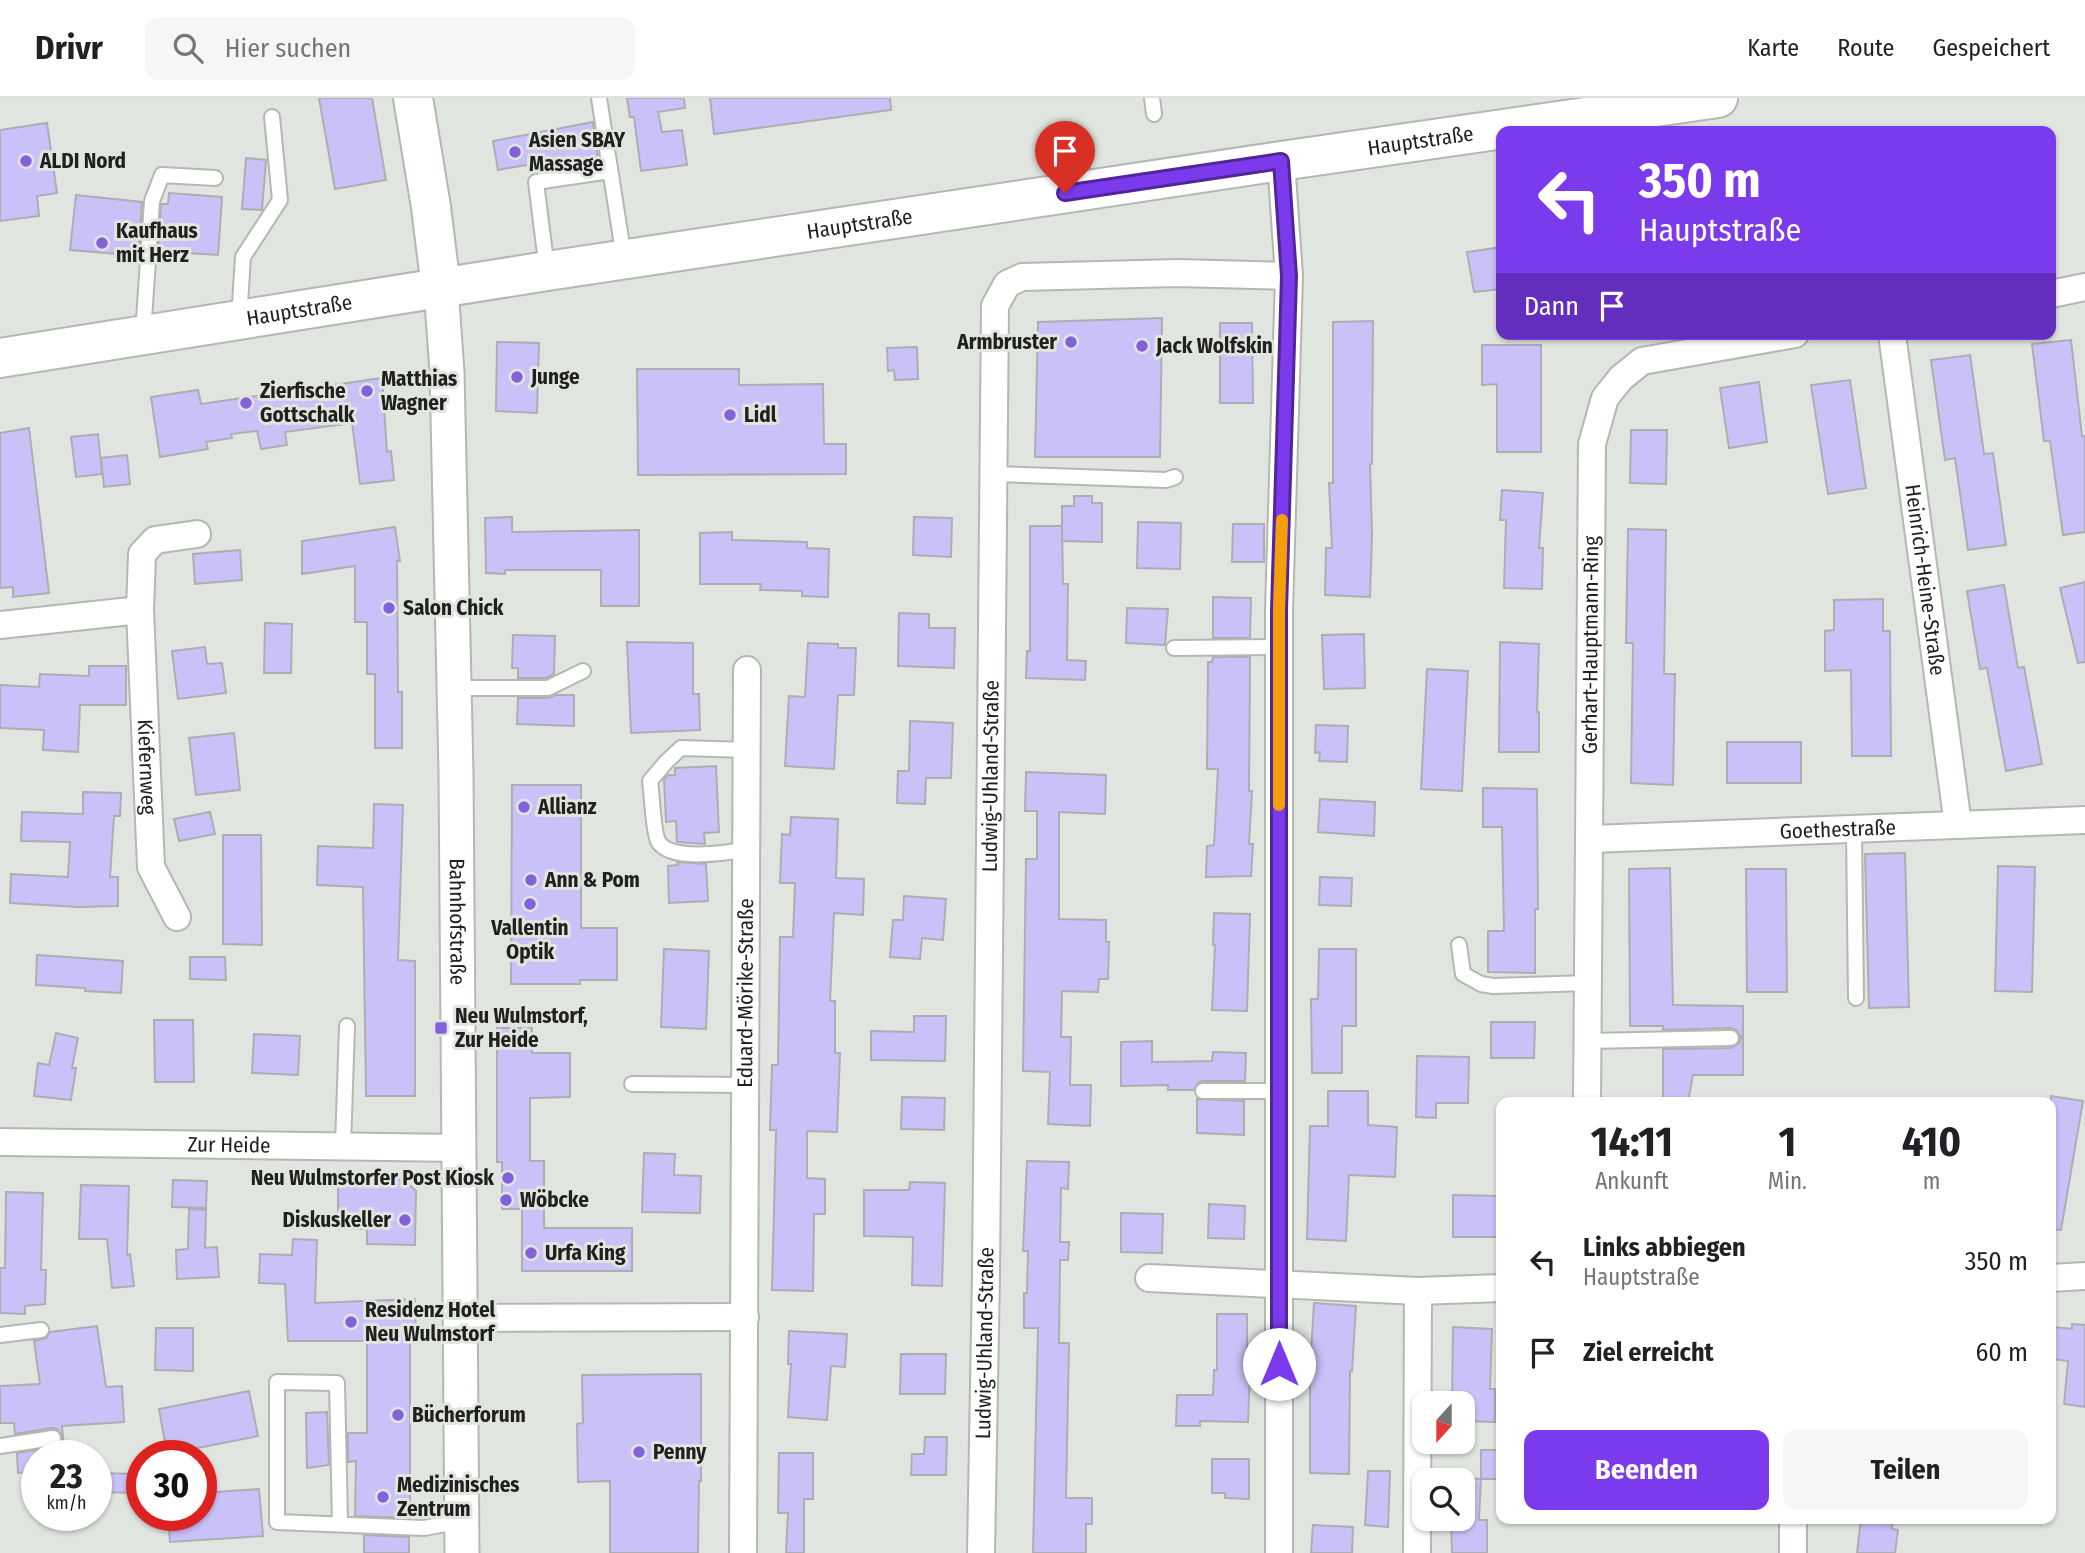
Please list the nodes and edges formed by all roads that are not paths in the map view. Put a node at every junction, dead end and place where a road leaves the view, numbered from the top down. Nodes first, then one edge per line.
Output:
1 (413, 98) edge
2 (599, 98) edge
3 (1152, 98) edge
4 (1718, 98) edge
5 (1154, 114) dead end
6 (272, 117) dead end
7 (1524, 126) edge
8 (1496, 130) edge
9 (1281, 161) junction
10 (610, 171) junction
11 (215, 178) dead end
12 (624, 259) junction
13 (547, 271) junction
14 (1289, 276) junction
15 (2085, 287) edge
16 (441, 288) junction
17 (2056, 293) edge
18 (239, 320) junction
19 (144, 335) junction
20 (1761, 340) edge
21 (1893, 340) edge
22 (0, 358) edge
23 (994, 474) junction
24 (1175, 477) dead end
25 (197, 534) dead end
26 (140, 610) junction
27 (0, 625) edge
28 (1279, 647) junction
29 (1174, 648) dead end
30 (747, 670) dead end
31 (583, 671) dead end
32 (454, 688) junction
33 (747, 750) junction
34 (2085, 820) edge
35 (1958, 825) junction
36 (1854, 830) junction
37 (1591, 839) junction
38 (747, 849) junction
39 (177, 917) dead end
40 (1459, 946) dead end
41 (1589, 983) junction
42 (1856, 999) dead end
43 (346, 1026) dead end
44 (1731, 1038) dead end
45 (1588, 1041) junction
46 (632, 1084) dead end
47 (746, 1084) junction
48 (1203, 1091) dead end
49 (1279, 1091) junction
50 (1587, 1097) edge
51 (0, 1142) edge
52 (343, 1146) junction
53 (460, 1148) junction
54 (2085, 1276) edge
55 (1149, 1278) dead end
56 (2056, 1278) edge
57 (1279, 1283) junction
58 (1496, 1289) edge
59 (1419, 1291) junction
60 (745, 1317) junction
61 (461, 1318) junction
62 (41, 1330) dead end
63 (0, 1335) edge
64 (53, 1438) dead end
65 (0, 1446) edge
66 (340, 1524) junction
67 (1793, 1524) edge
68 (462, 1537) edge
69 (743, 1553) edge
70 (981, 1553) edge
71 (1279, 1553) edge
72 (1417, 1553) edge
73 (1793, 1553) edge

1 - 16 main road
2 - 10 lane
3 - 5 lane
4 - 7 main road, Hauptstraße
6 - 18 lane
8 - 9 main road, Hauptstraße
9 - 12 main road, Hauptstraße
9 - 14 street
10 - 12 lane
10 - 13 lane
11 - 19 lane
12 - 13 main road, Hauptstraße
13 - 16 main road, Hauptstraße
14 - 23 street, Ludwig-Uhland-Straße
14 - 28 street
15 - 17 street
16 - 18 main road, Hauptstraße
16 - 32 street, Bahnhofstraße
18 - 19 main road, Hauptstraße
19 - 22 main road, Hauptstraße
20 - 37 street, Gerhart-Hauptmann-Ring
21 - 35 street, Heinrich-Heine-Straße
23 - 24 lane
23 - 70 street, Ludwig-Uhland-Straße
25 - 26 street, Kiefernweg
26 - 27 street
26 - 39 street, Kiefernweg
28 - 29 lane
28 - 49 street
30 - 33 street, Eduard-Mörike-Straße
31 - 32 lane
32 - 53 street, Bahnhofstraße
33 - 38 street, Eduard-Mörike-Straße
33 - 38 lane
34 - 35 street, Goethestraße
35 - 36 street, Goethestraße
36 - 37 street, Goethestraße
36 - 42 lane
37 - 41 street, Gerhart-Hauptmann-Ring
38 - 47 street, Eduard-Mörike-Straße
40 - 41 lane
41 - 45 street, Gerhart-Hauptmann-Ring
43 - 52 lane
44 - 45 lane
45 - 50 street, Gerhart-Hauptmann-Ring
46 - 47 lane
47 - 60 street, Eduard-Mörike-Straße
48 - 49 lane
49 - 57 street
51 - 52 street, Zur Heide
52 - 53 street, Zur Heide
53 - 61 street, Bahnhofstraße
54 - 56 street
55 - 57 street
57 - 59 street
57 - 71 street
58 - 59 street
59 - 72 street
60 - 61 street
60 - 69 street, Eduard-Mörike-Straße
61 - 68 street, Bahnhofstraße
62 - 63 lane
64 - 65 lane
66 - 66 lane
66 - 68 lane
67 - 73 street

